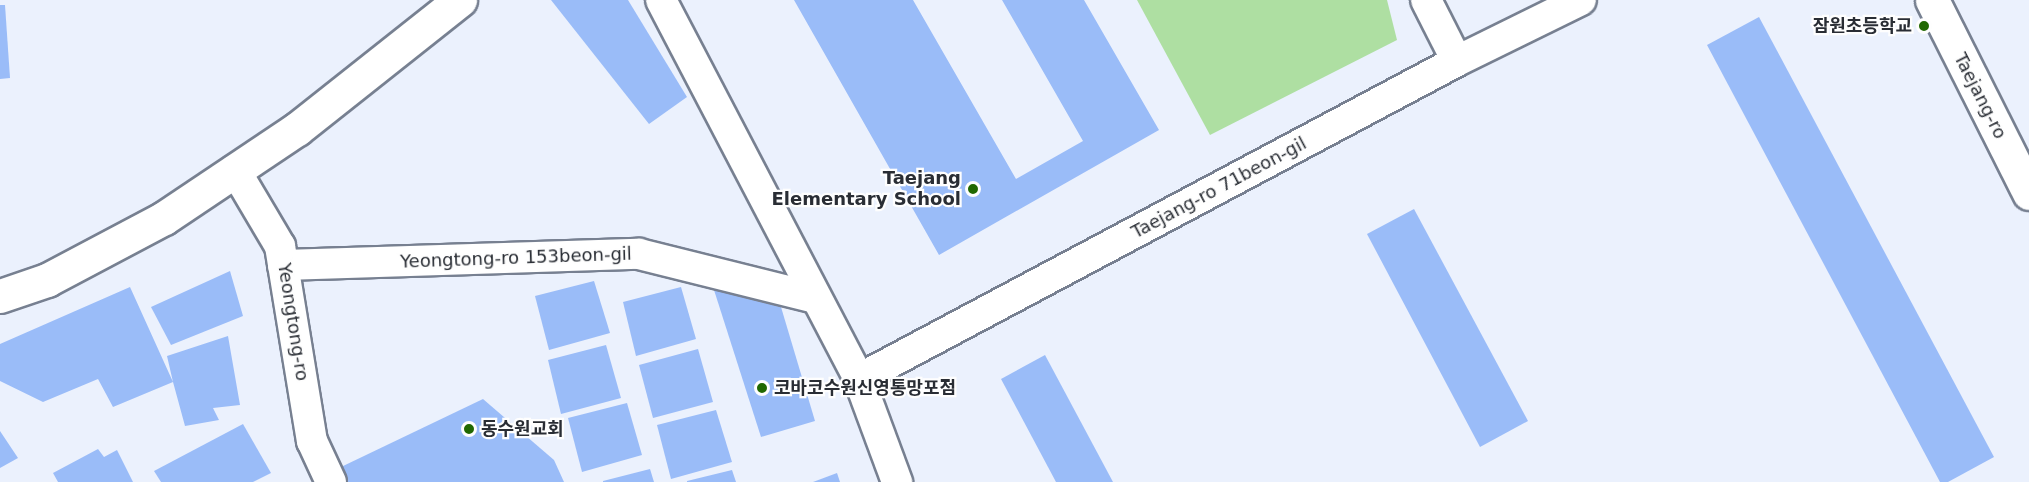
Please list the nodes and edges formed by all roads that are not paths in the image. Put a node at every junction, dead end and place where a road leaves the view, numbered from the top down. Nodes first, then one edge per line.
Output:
1 (460, 0) edge
2 (661, 0) edge
3 (1426, 0) edge
4 (1581, 0) edge
5 (1932, 0) edge
6 (1457, 61) junction
7 (235, 170) junction
8 (2029, 193) edge
9 (283, 265) junction
10 (0, 296) edge
11 (816, 298) junction
12 (859, 380) junction
13 (331, 482) edge
14 (897, 482) edge

1 - 7 main road
2 - 11 street
3 - 6 street
4 - 6 street, Taejang-ro 71beon-gil
5 - 8 main road, Taejang-ro
6 - 12 street, Taejang-ro 71beon-gil
7 - 9 street, Yeongtong-ro
7 - 10 main road
9 - 11 street, Yeongtong-ro 153beon-gil
9 - 13 street, Yeongtong-ro
11 - 12 street
12 - 14 street

